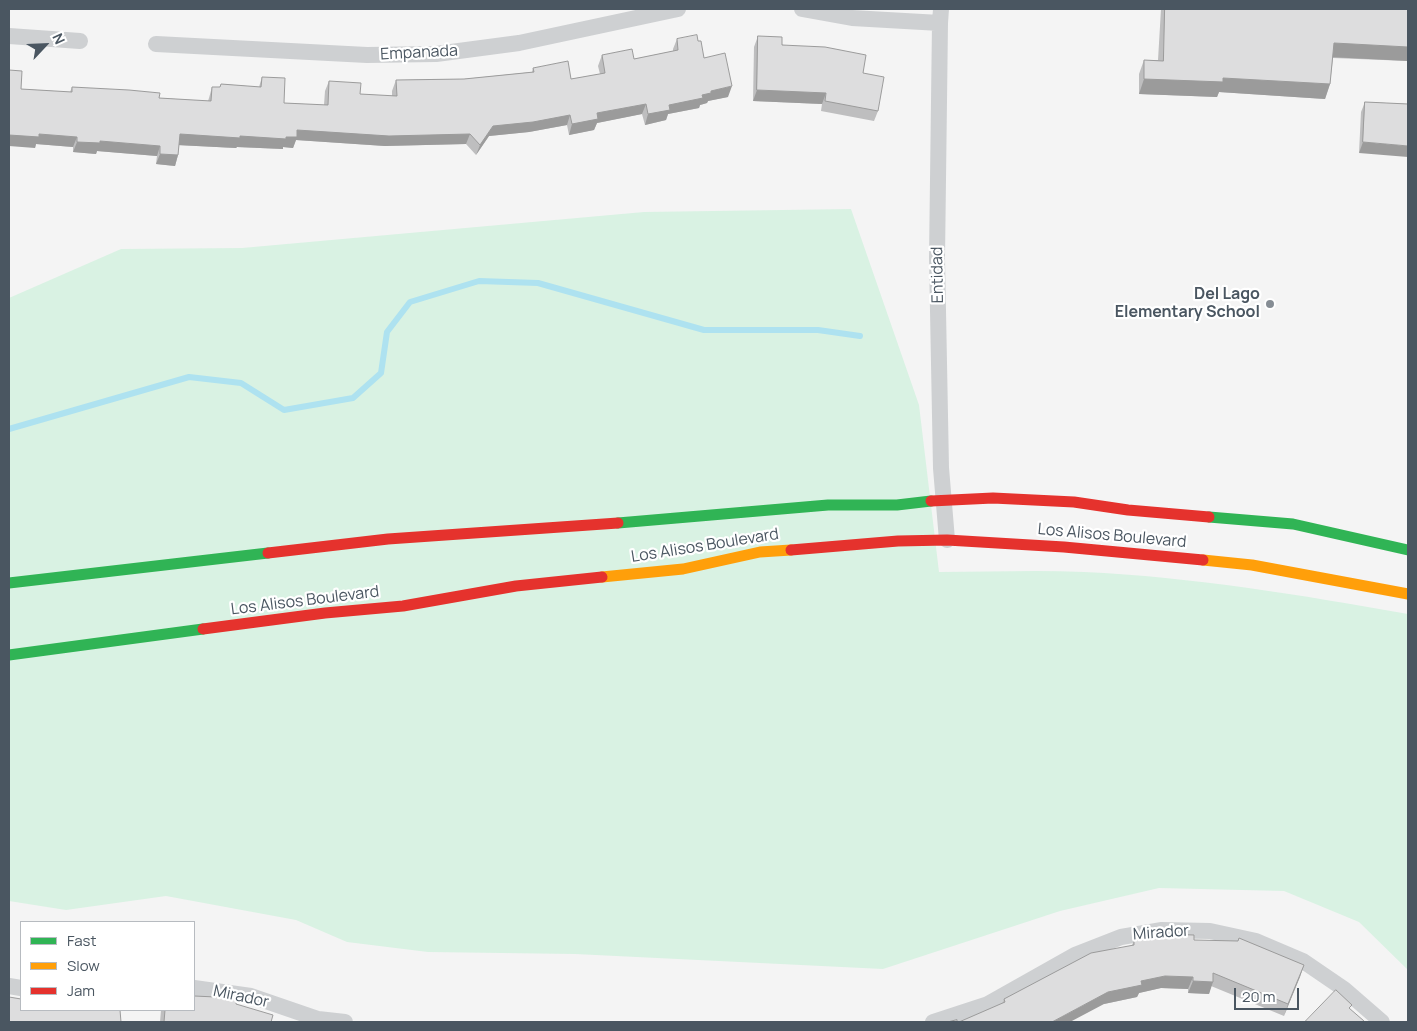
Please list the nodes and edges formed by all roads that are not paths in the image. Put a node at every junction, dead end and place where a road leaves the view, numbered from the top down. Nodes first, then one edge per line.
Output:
1 (678, 9) edge
2 (802, 9) edge
3 (941, 16) edge
4 (9, 36) edge
5 (80, 41) dead end
6 (156, 44) dead end
7 (944, 500) junction
8 (947, 540) junction
9 (1408, 550) edge
10 (9, 583) edge
11 (1408, 594) edge
12 (9, 655) edge
13 (195, 988) edge
14 (345, 1022) edge
15 (933, 1022) edge
16 (1382, 1022) edge

1 - 6 street, Empanada
2 - 3 street
3 - 7 street, Entidad
4 - 5 street
7 - 8 street, Entidad
7 - 9 main road, Los Alisos Boulevard
7 - 10 main road, Los Alisos Boulevard
8 - 11 main road, Los Alisos Boulevard
8 - 12 main road, Los Alisos Boulevard
13 - 14 street, Mirador
15 - 16 street, Mirador

